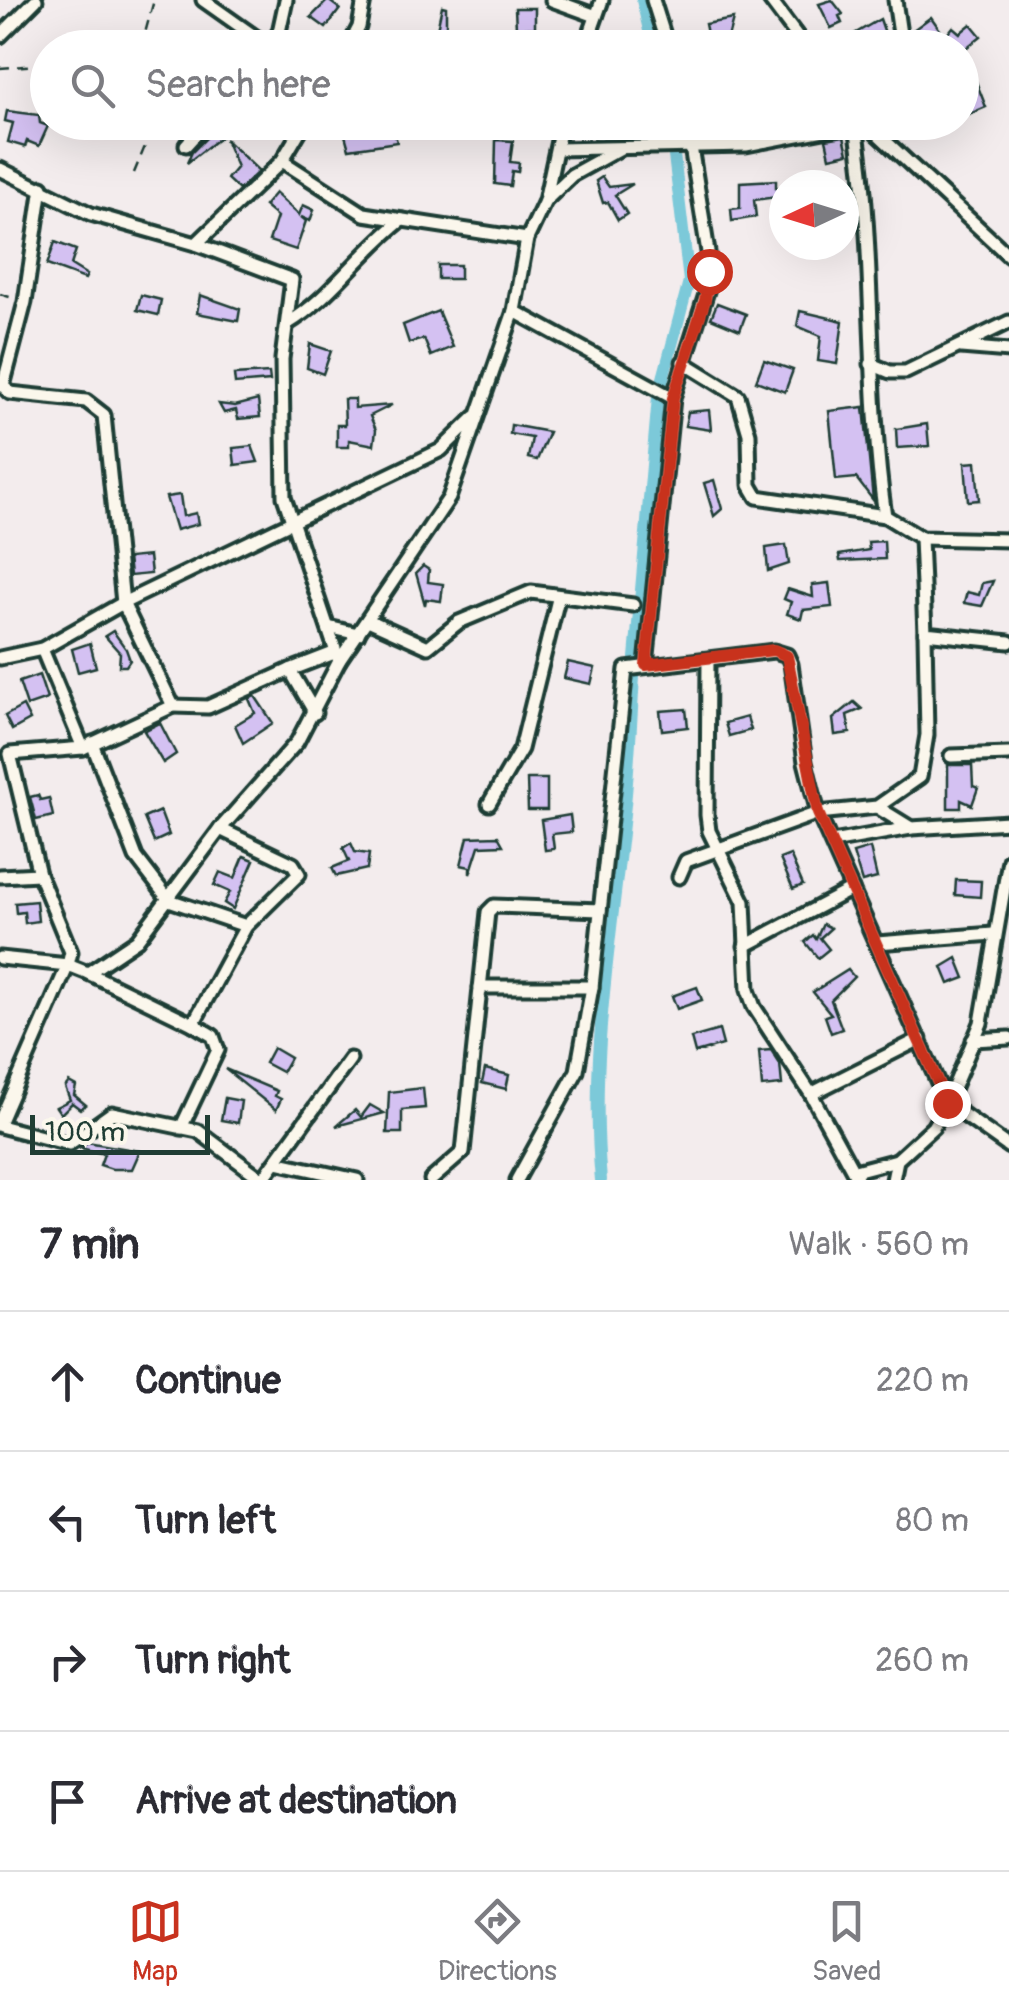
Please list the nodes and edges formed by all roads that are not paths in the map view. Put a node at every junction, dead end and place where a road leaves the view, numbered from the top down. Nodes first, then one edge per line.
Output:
1 (36, 0) edge
2 (203, 0) edge
3 (286, 0) edge
4 (364, 0) edge
5 (552, 0) edge
6 (602, 0) edge
7 (653, 0) edge
8 (770, 0) edge
9 (896, 0) edge
10 (596, 16) junction
11 (245, 30) edge
12 (279, 30) edge
13 (357, 30) edge
14 (592, 30) edge
15 (662, 30) edge
16 (792, 30) edge
17 (900, 30) edge
18 (0, 36) edge
19 (191, 140) edge
20 (295, 140) edge
21 (559, 140) edge
22 (691, 140) edge
23 (773, 140) edge
24 (862, 140) edge
25 (894, 140) edge
26 (186, 146) dead end
27 (623, 147) junction
28 (693, 147) junction
29 (557, 149) junction
30 (282, 161) junction
31 (0, 169) edge
32 (42, 187) junction
33 (545, 202) junction
34 (402, 220) junction
35 (528, 239) junction
36 (196, 244) junction
37 (1009, 256) edge
38 (514, 311) junction
39 (1009, 322) edge
40 (287, 324) junction
41 (961, 347) junction
42 (1009, 351) edge
43 (682, 362) junction
44 (871, 364) junction
45 (673, 398) junction
46 (477, 414) junction
47 (886, 516) junction
48 (294, 520) junction
49 (921, 538) junction
50 (1009, 540) edge
51 (558, 599) junction
52 (124, 602) junction
53 (633, 606) dead end
54 (368, 620) junction
55 (328, 627) junction
56 (926, 633) junction
57 (358, 634) junction
58 (1009, 642) edge
59 (42, 649) junction
60 (336, 657) junction
61 (0, 658) edge
62 (708, 660) junction
63 (646, 665) junction
64 (290, 670) junction
65 (173, 706) junction
66 (315, 712) junction
67 (87, 746) junction
68 (1009, 754) edge
69 (951, 756) dead end
70 (490, 804) dead end
71 (878, 806) junction
72 (818, 813) junction
73 (1009, 822) edge
74 (220, 828) junction
75 (910, 828) junction
76 (832, 842) junction
77 (718, 851) junction
78 (1009, 860) edge
79 (39, 874) junction
80 (0, 876) edge
81 (679, 877) dead end
82 (1008, 878) edge
83 (852, 889) junction
84 (168, 900) junction
85 (600, 910) junction
86 (246, 926) junction
87 (993, 934) junction
88 (876, 943) junction
89 (745, 946) junction
90 (0, 958) edge
91 (68, 965) junction
92 (88, 973) junction
93 (480, 987) junction
94 (592, 987) junction
95 (193, 1024) junction
96 (1009, 1038) edge
97 (920, 1039) junction
98 (973, 1040) junction
99 (350, 1060) dead end
100 (811, 1094) junction
101 (947, 1103) junction
102 (0, 1124) edge
103 (181, 1128) junction
104 (1009, 1147) edge
105 (897, 1160) junction
106 (276, 1162) junction
107 (856, 1175) edge
108 (263, 1180) edge
109 (357, 1180) edge
110 (431, 1180) edge
111 (517, 1180) edge
112 (892, 1180) edge

1 - 18 street
2 - 11 street
3 - 12 street
4 - 13 street
5 - 10 street
6 - 10 street
7 - 15 street
8 - 16 street
9 - 17 street
10 - 14 street
19 - 26 street
20 - 30 street
21 - 29 street
22 - 28 street
23 - 28 street
24 - 44 street
25 - 37 street
27 - 28 street
27 - 29 street
27 - 33 street
28 - 43 street
29 - 33 street
30 - 34 street
30 - 36 street
31 - 32 street
32 - 36 street
32 - 52 street
33 - 35 street
34 - 35 street
34 - 40 street
35 - 38 street
36 - 40 street
38 - 45 street
38 - 46 street
39 - 41 street
40 - 48 street
41 - 42 street
41 - 44 street
43 - 45 street
43 - 47 street
44 - 47 street
45 - 63 street
46 - 48 street
46 - 54 street
47 - 49 street
48 - 52 street
48 - 55 street
49 - 50 street
49 - 56 street
51 - 53 street
51 - 54 street
51 - 70 street
52 - 59 street
52 - 65 street
54 - 57 street
55 - 57 street
55 - 60 street
56 - 58 street
56 - 71 street
57 - 60 street
59 - 61 street
59 - 67 street
60 - 64 street
60 - 66 street
62 - 63 street
62 - 72 street
62 - 77 street
63 - 85 street
64 - 65 street
64 - 66 street
65 - 67 street
66 - 74 street
67 - 79 street
67 - 84 street
68 - 69 street
71 - 72 street
71 - 75 street
72 - 76 street
72 - 77 street
73 - 75 street
74 - 84 street
74 - 86 street
75 - 76 street
76 - 83 street
77 - 81 street
77 - 89 street
78 - 82 street
79 - 80 street
79 - 91 street
82 - 87 street
83 - 88 street
83 - 89 street
84 - 86 street
84 - 92 street
85 - 93 street
85 - 94 street
86 - 95 street
87 - 88 street
87 - 98 street
88 - 97 street
89 - 100 street
90 - 91 street
91 - 92 street
91 - 102 street
92 - 95 street
93 - 94 street
93 - 110 street
94 - 111 street
95 - 103 street
96 - 98 street
97 - 100 street
97 - 101 street
98 - 101 street
99 - 106 street
100 - 107 street
101 - 104 street
101 - 105 street
102 - 103 street
103 - 108 street
105 - 107 street
105 - 112 street
106 - 108 street
106 - 109 street

